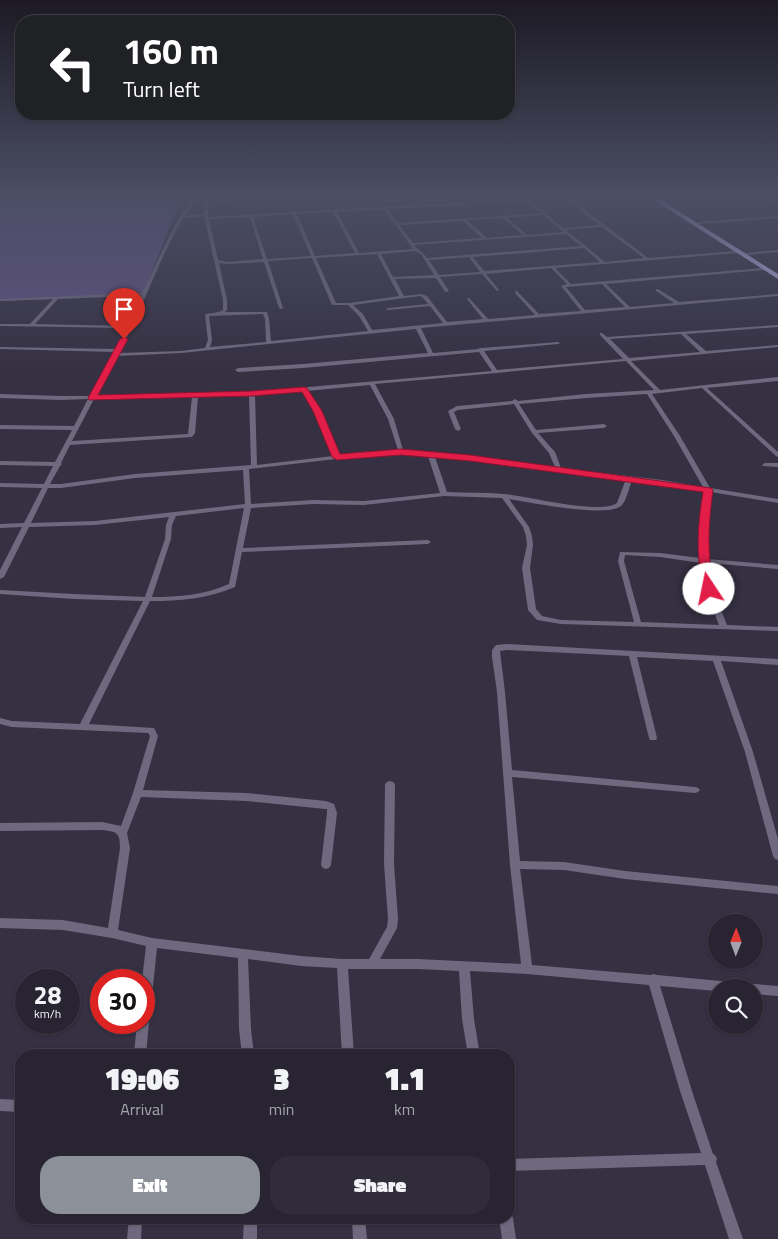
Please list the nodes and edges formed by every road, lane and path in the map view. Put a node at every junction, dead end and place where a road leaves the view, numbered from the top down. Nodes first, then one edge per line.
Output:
1 (164, 255) edge
2 (216, 255) edge
3 (264, 255) edge
4 (346, 255) edge
5 (379, 255) edge
6 (423, 255) edge
7 (485, 255) edge
8 (594, 255) edge
9 (641, 255) edge
10 (701, 255) edge
11 (741, 255) edge
12 (748, 255) edge
13 (470, 256) junction
14 (313, 257) junction
15 (426, 259) junction
16 (647, 259) junction
17 (217, 261) junction
18 (266, 261) junction
19 (604, 263) junction
20 (552, 267) junction
21 (763, 269) junction
22 (778, 272) edge
23 (483, 273) junction
24 (437, 276) junction
25 (778, 277) edge
26 (391, 278) junction
27 (602, 282) junction
28 (569, 284) junction
29 (497, 290) dead end
30 (658, 290) dead end
31 (447, 291) dead end
32 (517, 292) dead end
33 (144, 294) junction
34 (778, 295) edge
35 (402, 297) junction
36 (56, 298) junction
37 (469, 299) dead end
38 (0, 300) edge
39 (677, 303) junction
40 (349, 304) junction
41 (431, 305) junction
42 (628, 307) junction
43 (281, 308) dead end
44 (388, 309) dead end
45 (584, 312) junction
46 (220, 314) junction
47 (538, 316) junction
48 (486, 320) junction
49 (446, 324) junction
50 (0, 326) edge
51 (31, 326) junction
52 (778, 326) edge
53 (130, 327) junction
54 (418, 327) junction
55 (371, 332) junction
56 (681, 332) junction
57 (268, 343) junction
58 (558, 343) dead end
59 (778, 346) edge
60 (2, 349) edge
61 (480, 349) junction
62 (207, 350) junction
63 (117, 353) junction
64 (705, 353) junction
65 (0, 354) edge
66 (430, 354) junction
67 (628, 361) junction
68 (238, 370) dead end
69 (495, 371) junction
70 (778, 379) edge
71 (372, 383) junction
72 (702, 386) junction
73 (304, 390) junction
74 (658, 391) junction
75 (648, 392) junction
76 (252, 394) junction
77 (0, 396) edge
78 (195, 396) junction
79 (92, 398) junction
80 (515, 401) junction
81 (0, 426) edge
82 (604, 426) dead end
83 (76, 428) junction
84 (458, 429) dead end
85 (534, 432) junction
86 (70, 443) junction
87 (401, 452) junction
88 (778, 455) edge
89 (431, 456) junction
90 (337, 457) junction
91 (0, 463) edge
92 (59, 464) junction
93 (765, 465) dead end
94 (778, 465) edge
95 (250, 468) junction
96 (558, 469) junction
97 (630, 478) junction
98 (0, 485) edge
99 (48, 486) junction
100 (708, 490) junction
101 (444, 494) junction
102 (504, 496) junction
103 (778, 501) edge
104 (248, 506) junction
105 (173, 514) junction
106 (25, 525) junction
107 (0, 526) edge
108 (428, 542) dead end
109 (240, 550) junction
110 (704, 561) junction
111 (778, 567) edge
112 (2, 569) edge
113 (0, 577) edge
114 (0, 592) edge
115 (148, 598) junction
116 (638, 624) junction
117 (724, 627) junction
118 (778, 629) edge
119 (632, 654) junction
120 (716, 659) junction
121 (778, 662) edge
122 (0, 721) edge
123 (83, 727) junction
124 (653, 738) dead end
125 (509, 772) junction
126 (390, 784) dead end
127 (695, 790) dead end
128 (138, 793) junction
129 (0, 827) edge
130 (122, 832) junction
131 (778, 856) edge
132 (326, 865) dead end
133 (515, 865) junction
134 (778, 890) edge
135 (0, 923) edge
136 (112, 933) junction
137 (152, 943) junction
138 (243, 955) junction
139 (342, 964) junction
140 (372, 964) junction
141 (464, 966) junction
142 (149, 969) edge
143 (527, 969) junction
144 (653, 979) junction
145 (708, 985) edge
146 (763, 990) edge
147 (778, 991) edge
148 (142, 1034) edge
149 (141, 1049) edge
150 (247, 1049) edge
151 (348, 1049) edge
152 (473, 1049) edge
153 (0, 1105) edge
154 (15, 1106) edge
155 (711, 1159) junction
156 (515, 1165) edge
157 (135, 1224) edge
158 (251, 1224) edge
159 (359, 1224) edge
160 (507, 1224) edge
161 (134, 1239) edge
162 (250, 1239) edge
163 (360, 1239) edge
164 (509, 1239) edge
165 (736, 1239) edge

1 - 33 street
2 - 17 street
3 - 18 street
4 - 14 street
5 - 26 street
6 - 15 street
7 - 13 street
8 - 19 street
9 - 16 street
10 - 16 street
11 - 21 highway
12 - 22 highway
13 - 15 street
13 - 23 street
14 - 18 street
14 - 40 street
15 - 24 street
16 - 19 street
17 - 18 street
17 - 46 street
18 - 43 street
19 - 20 street
20 - 23 street
20 - 28 street
21 - 25 highway
21 - 27 street
23 - 24 street
23 - 29 street
24 - 26 street
24 - 31 street
26 - 35 street
27 - 28 street
27 - 42 street
28 - 45 street
30 - 39 street
32 - 47 street
33 - 36 street
33 - 53 street
34 - 39 street
35 - 40 street
35 - 41 street
36 - 38 street
36 - 51 street
37 - 48 street
39 - 42 street
40 - 55 street
41 - 44 street
41 - 49 street
42 - 45 street
45 - 47 street
46 - 57 street
46 - 62 street
47 - 48 street
48 - 49 street
49 - 54 street
50 - 51 street
51 - 53 street
52 - 56 street
53 - 63 street
54 - 55 street
54 - 66 street
55 - 57 street
56 - 64 street
56 - 67 street
57 - 62 street
58 - 61 street
59 - 64 street
60 - 63 street
60 - 65 street
61 - 66 street
61 - 69 street
62 - 63 street
63 - 79 street
64 - 67 street
66 - 68 street
67 - 69 street
67 - 74 street
69 - 71 street
70 - 72 street
71 - 73 street
71 - 87 street
72 - 74 street
72 - 88 street
73 - 76 street
73 - 90 street
74 - 75 street
75 - 80 street
75 - 100 street
76 - 78 street
76 - 95 street
77 - 79 street
78 - 79 street
78 - 86 street
79 - 83 street
80 - 84 street
80 - 85 street
81 - 83 street
82 - 85 street
83 - 86 street
85 - 96 street
86 - 92 street
87 - 89 street
87 - 90 street
89 - 96 street
89 - 101 street
90 - 95 street
91 - 92 street
92 - 99 street
93 - 94 street
95 - 99 street
95 - 104 street
96 - 97 street
97 - 100 street
97 - 102 street
98 - 99 street
99 - 106 street
100 - 103 street
100 - 110 street
101 - 102 street
101 - 104 street
102 - 116 street
104 - 105 street
104 - 109 street
105 - 106 street
105 - 115 street
106 - 107 street
106 - 112 street
108 - 109 street
109 - 115 street
110 - 111 street
110 - 116 street
110 - 117 street
112 - 113 street
114 - 115 street
115 - 123 street
116 - 117 street
117 - 118 street
119 - 120 street
119 - 124 street
119 - 125 street
120 - 121 street
120 - 131 street
122 - 123 street
123 - 128 street
125 - 127 street
125 - 133 street
126 - 140 street
128 - 130 street
128 - 132 street
129 - 130 street
130 - 136 street
133 - 134 street
133 - 143 street
135 - 136 street
136 - 137 street
137 - 138 street
137 - 142 street
138 - 139 street
138 - 150 street
139 - 140 street
139 - 151 street
140 - 141 street
141 - 143 street
141 - 152 street
143 - 144 street
144 - 145 street
144 - 155 street
146 - 147 street
148 - 149 street
153 - 154 street
155 - 156 street
155 - 165 street
157 - 161 street
158 - 162 street
159 - 163 street
160 - 164 street

